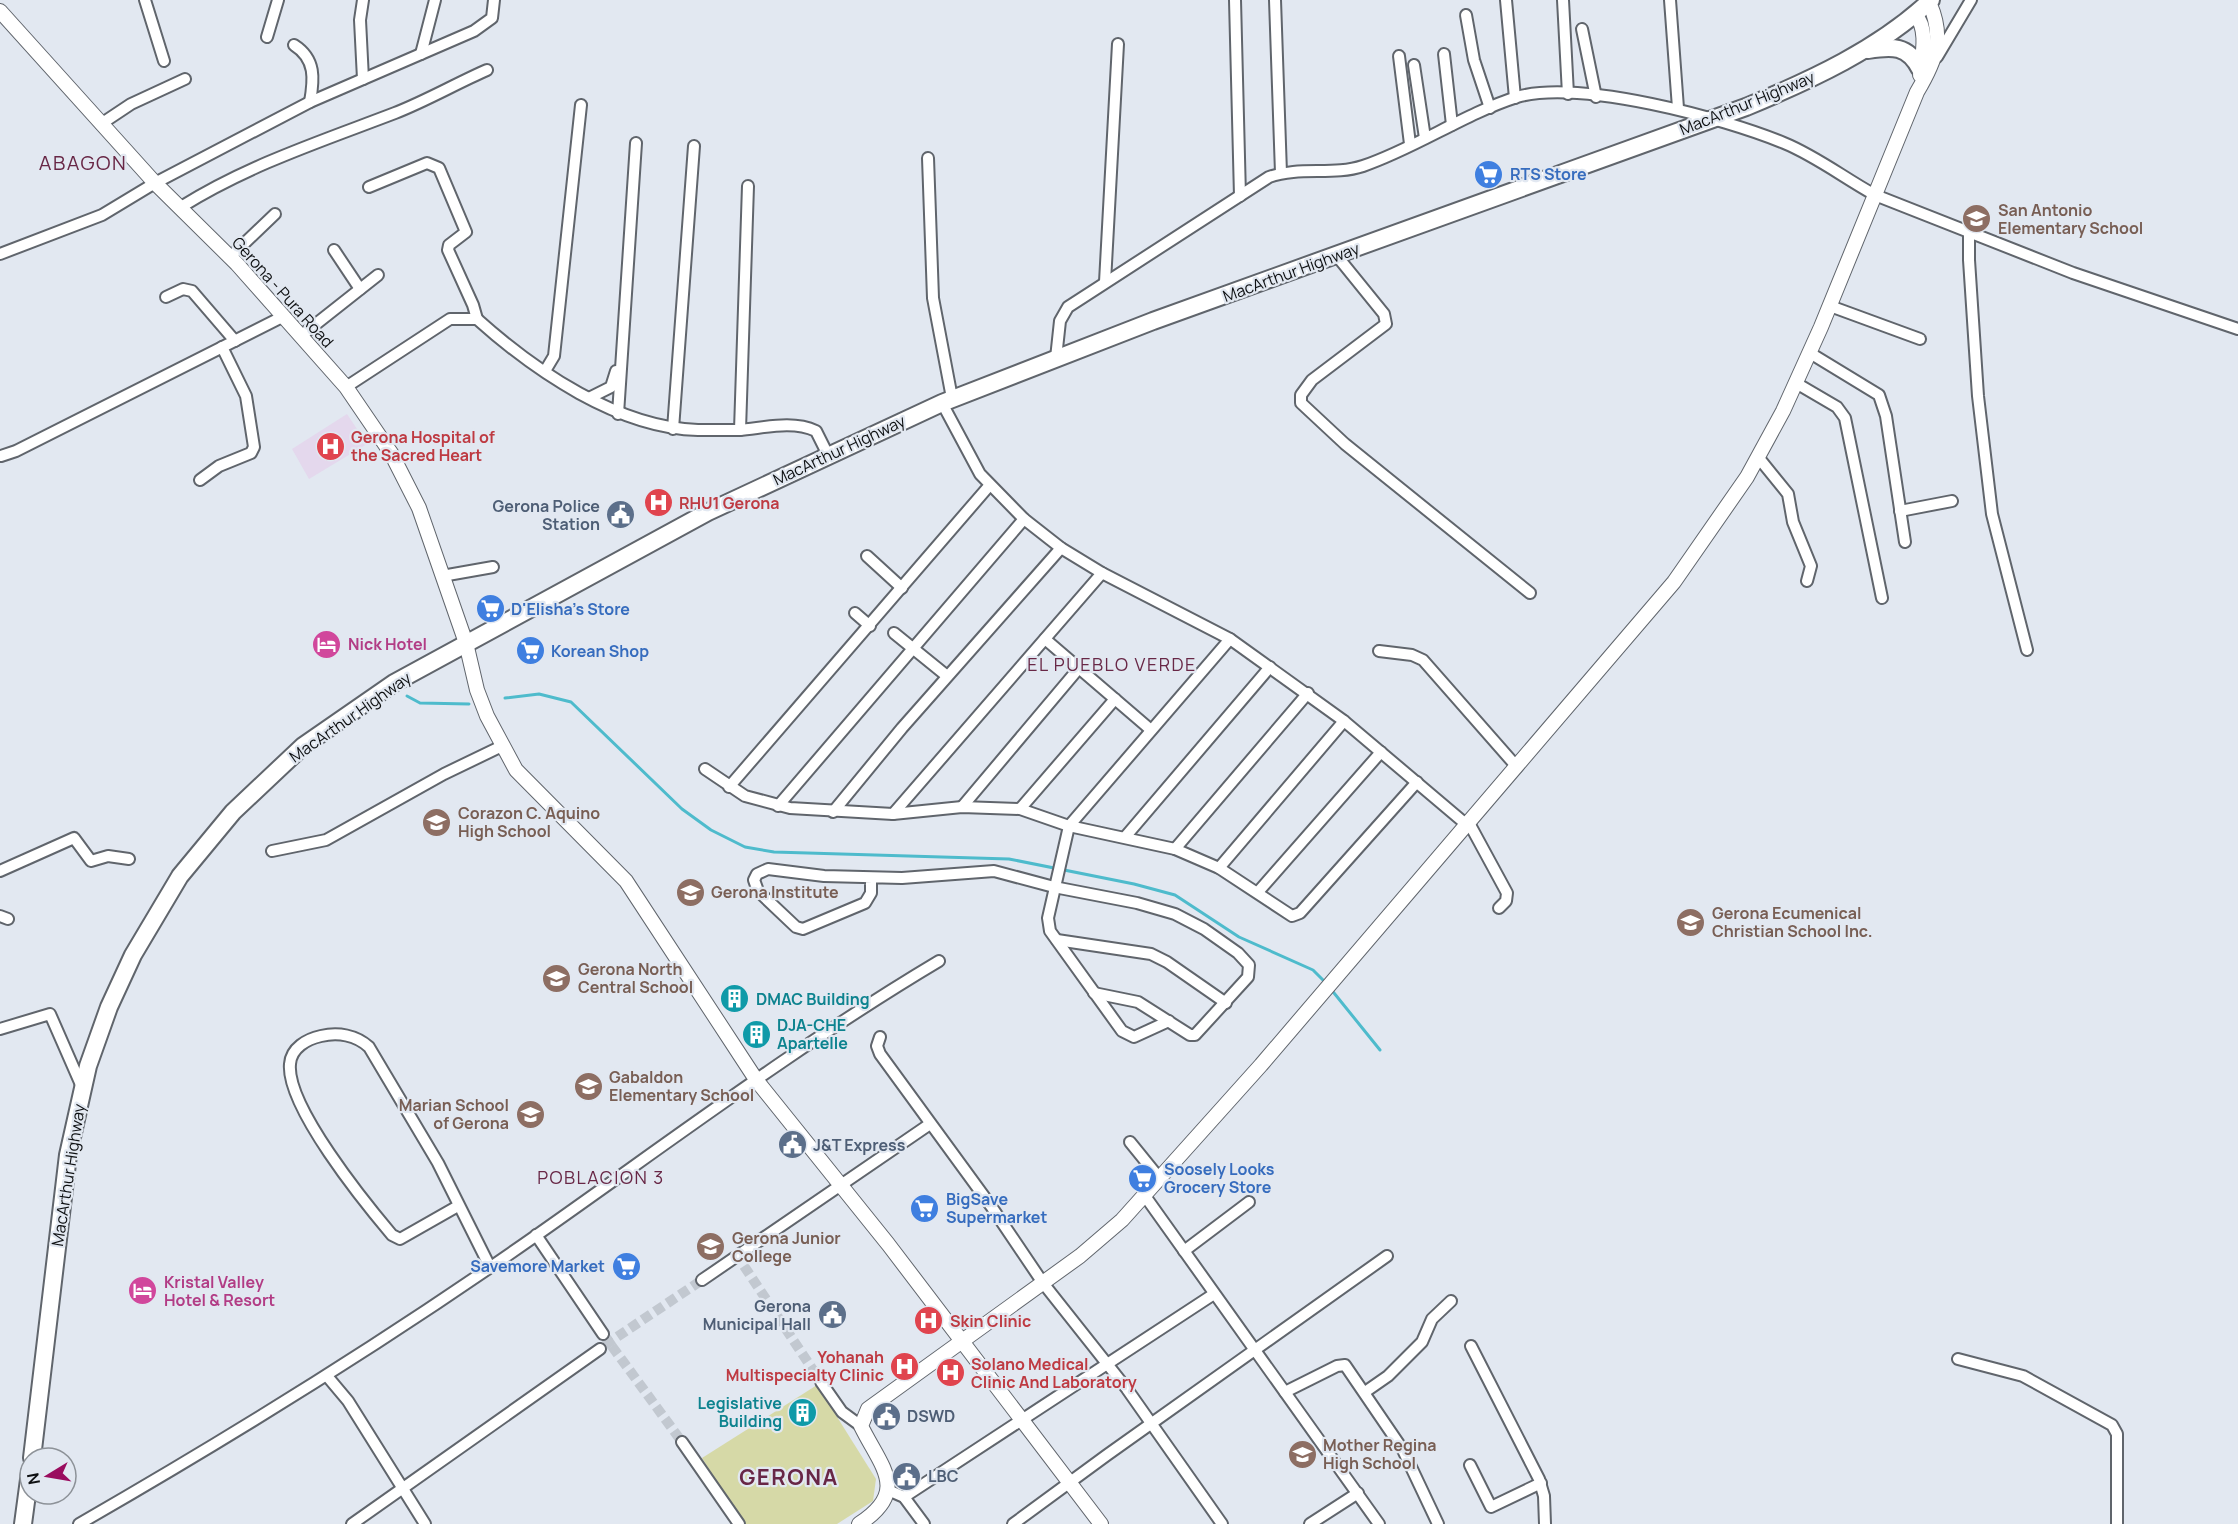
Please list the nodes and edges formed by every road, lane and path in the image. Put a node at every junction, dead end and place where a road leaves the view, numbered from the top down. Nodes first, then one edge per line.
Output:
1 (145, 0) edge
2 (278, 0) edge
3 (363, 0) edge
4 (435, 0) edge
5 (494, 0) edge
6 (1235, 0) edge
7 (1275, 0) edge
8 (1506, 0) edge
9 (1563, 0) edge
10 (1670, 0) edge
11 (1971, 0) edge
12 (1930, 1) edge
13 (0, 11) edge
14 (1466, 15) dead end
15 (1915, 15) junction
16 (1581, 29) dead end
17 (267, 38) dead end
18 (1118, 44) dead end
19 (294, 45) dead end
20 (1861, 51) junction
21 (422, 54) junction
22 (1444, 54) dead end
23 (1399, 56) dead end
24 (1935, 60) junction
25 (164, 61) dead end
26 (1414, 65) dead end
27 (1920, 69) junction
28 (487, 70) dead end
29 (185, 79) dead end
30 (363, 79) junction
31 (1917, 92) junction
32 (1568, 94) junction
33 (1596, 97) junction
34 (1515, 98) junction
35 (310, 102) junction
36 (581, 105) dead end
37 (1490, 108) junction
38 (1678, 108) junction
39 (1709, 119) junction
40 (101, 124) junction
41 (1452, 126) junction
42 (1425, 138) junction
43 (636, 142) dead end
44 (1410, 144) junction
45 (694, 146) dead end
46 (928, 158) dead end
47 (1281, 173) junction
48 (155, 183) junction
49 (748, 186) dead end
50 (369, 187) dead end
51 (1875, 195) junction
52 (1240, 196) junction
53 (181, 207) junction
54 (275, 214) dead end
55 (1969, 232) junction
56 (334, 250) dead end
57 (0, 254) edge
58 (1337, 256) junction
59 (230, 257) junction
60 (378, 275) dead end
61 (1105, 282) junction
62 (360, 289) junction
63 (166, 297) dead end
64 (1830, 306) junction
65 (284, 316) junction
66 (477, 319) junction
67 (2238, 329) edge
68 (302, 335) junction
69 (1920, 339) dead end
70 (235, 340) junction
71 (222, 347) junction
72 (1810, 353) junction
73 (621, 358) junction
74 (1056, 358) junction
75 (545, 371) junction
76 (1796, 383) junction
77 (346, 387) junction
78 (589, 398) junction
79 (947, 400) junction
80 (618, 414) junction
81 (673, 429) junction
82 (740, 430) junction
83 (828, 455) junction
84 (1, 456) edge
85 (1758, 457) junction
86 (200, 480) dead end
87 (989, 486) junction
88 (1952, 501) dead end
89 (1900, 511) junction
90 (1024, 519) junction
91 (1905, 542) dead end
92 (1061, 548) junction
93 (867, 556) dead end
94 (493, 567) dead end
95 (1102, 573) junction
96 (442, 576) junction
97 (1807, 581) dead end
98 (902, 588) junction
99 (1530, 593) dead end
100 (1882, 598) dead end
101 (855, 613) dead end
102 (870, 626) junction
103 (894, 633) dead end
104 (1045, 639) junction
105 (1230, 639) junction
106 (466, 643) junction
107 (912, 648) junction
108 (2026, 650) dead end
109 (1379, 651) dead end
110 (1270, 667) junction
111 (1079, 668) junction
112 (947, 676) junction
113 (1308, 693) junction
114 (1115, 699) junction
115 (1344, 721) junction
116 (1151, 730) junction
117 (502, 746) junction
118 (1381, 752) junction
119 (1517, 767) junction
120 (705, 769) dead end
121 (1417, 782) junction
122 (729, 787) junction
123 (778, 806) junction
124 (962, 807) junction
125 (1020, 809) junction
126 (833, 812) junction
127 (893, 814) junction
128 (1468, 824) junction
129 (1069, 826) junction
130 (1126, 837) junction
131 (1175, 849) junction
132 (272, 851) dead end
133 (129, 859) dead end
134 (1219, 867) junction
135 (0, 871) edge
136 (871, 878) junction
137 (1055, 883) junction
138 (1258, 892) junction
139 (1499, 908) dead end
140 (1057, 940) junction
141 (939, 962) dead end
142 (1094, 993) junction
143 (1226, 1003) junction
144 (1169, 1021) junction
145 (0, 1029) edge
146 (880, 1037) dead end
147 (757, 1080) junction
148 (82, 1088) junction
149 (930, 1124) junction
150 (1130, 1142) dead end
151 (1160, 1179) junction
152 (841, 1186) junction
153 (1145, 1196) junction
154 (1249, 1202) dead end
155 (458, 1206) junction
156 (536, 1235) junction
157 (1184, 1251) junction
158 (1387, 1256) dead end
159 (490, 1267) junction
160 (702, 1280) tunnel mouth
161 (1043, 1283) junction
162 (1214, 1294) junction
163 (1451, 1301) dead end
164 (603, 1334) tunnel mouth
165 (962, 1342) junction
166 (1471, 1346) dead end
167 (600, 1348) tunnel mouth
168 (1255, 1351) junction
169 (1958, 1359) dead end
170 (1108, 1364) junction
171 (327, 1376) junction
172 (821, 1382) tunnel mouth
173 (1285, 1392) junction
174 (1365, 1392) junction
175 (1019, 1420) junction
176 (1151, 1423) junction
177 (861, 1426) junction
178 (682, 1442) tunnel mouth
179 (33, 1446) edge
180 (1470, 1465) dead end
181 (1541, 1483) junction
182 (1070, 1484) junction
183 (402, 1489) junction
184 (888, 1490) junction
185 (1358, 1493) junction
186 (904, 1497) junction
187 (25, 1506) edge
188 (23, 1524) edge
189 (79, 1524) edge
190 (352, 1524) edge
191 (425, 1524) edge
192 (739, 1524) edge
193 (859, 1524) edge
194 (924, 1524) edge
195 (1013, 1524) edge
196 (1101, 1524) edge
197 (1222, 1524) edge
198 (1310, 1524) edge
199 (1379, 1524) edge
200 (1438, 1524) edge
201 (1545, 1524) edge
202 (2117, 1524) edge

1 - 25 street
2 - 17 street
3 - 30 street
4 - 21 street
5 - 21 street
6 - 52 street
7 - 47 street
8 - 34 street
9 - 32 street
10 - 38 street
11 - 24 street
12 - 15 highway, MacArthur Highway
12 - 24 main road
13 - 40 main road, Gerona - Pura Road
14 - 37 street
15 - 20 highway, MacArthur Highway
15 - 27 main road
16 - 33 street
18 - 61 street
19 - 35 street
20 - 27 highway
20 - 39 highway, MacArthur Highway
21 - 30 street
22 - 41 street
23 - 44 street
24 - 31 main road
26 - 42 street
27 - 31 main road
28 - 53 street
29 - 40 street
30 - 35 street
31 - 51 main road
32 - 33 street
32 - 34 street
33 - 38 street
34 - 37 street
35 - 48 street
36 - 75 street
37 - 41 street
38 - 39 street
39 - 51 street
39 - 58 highway, MacArthur Highway
40 - 48 main road, Gerona - Pura Road
41 - 42 street
42 - 44 street
43 - 73 street
44 - 47 street
45 - 81 street
46 - 79 street
47 - 52 street
48 - 53 main road, Gerona - Pura Road
48 - 57 street
49 - 82 street
50 - 66 street
51 - 55 street
51 - 64 main road
52 - 61 street
53 - 59 main road, Gerona - Pura Road
54 - 59 street
55 - 67 street
55 - 108 street
56 - 62 street
58 - 74 highway, MacArthur Highway
58 - 99 street
59 - 65 main road, Gerona - Pura Road
60 - 62 street
61 - 74 street
62 - 68 street
63 - 70 street
64 - 69 street
64 - 72 main road
65 - 68 main road, Gerona - Pura Road
65 - 70 street
66 - 75 street
66 - 77 street
68 - 77 main road, Gerona - Pura Road
70 - 71 street
71 - 84 street
71 - 86 street
72 - 76 main road
72 - 89 street
73 - 78 street
73 - 80 street
74 - 79 highway, MacArthur Highway
75 - 78 street
76 - 85 main road
76 - 100 street
77 - 96 main road, Gerona - Pura Road
78 - 80 street
79 - 83 highway, MacArthur Highway
79 - 87 street
80 - 81 street
81 - 82 street
82 - 83 street
83 - 106 highway, MacArthur Highway
85 - 97 street
85 - 119 main road
87 - 90 street
87 - 98 street
88 - 89 street
89 - 91 street
90 - 92 street
90 - 107 street
92 - 95 street
92 - 112 street
93 - 98 street
94 - 96 street
95 - 104 street
95 - 105 street
96 - 106 main road, Gerona - Pura Road
98 - 102 street
101 - 102 street
102 - 122 street
103 - 107 street
104 - 111 street
104 - 127 street
105 - 110 street
105 - 116 street
106 - 117 main road, Gerona - Pura Road
106 - 148 highway, MacArthur Highway
107 - 112 street
107 - 123 street
109 - 119 street
110 - 113 street
110 - 130 street
111 - 114 street
111 - 124 street
112 - 126 street
113 - 115 street
113 - 131 street
114 - 116 street
114 - 125 street
115 - 118 street
115 - 134 street
116 - 129 street
117 - 132 street
117 - 147 main road, Gerona - Pura Road
118 - 121 street
118 - 138 street
119 - 128 main road
120 - 122 street
121 - 128 street
121 - 138 street
122 - 123 street
123 - 126 street
124 - 125 street
124 - 127 street
125 - 129 street
126 - 127 street
128 - 139 street
128 - 151 main road
129 - 130 street
129 - 137 street
130 - 131 street
131 - 134 street
133 - 135 street
134 - 138 street
136 - 136 street
136 - 137 street
137 - 140 street
137 - 143 street
140 - 142 street
140 - 143 street
141 - 147 street
142 - 144 street
142 - 144 street
143 - 144 street
145 - 148 street
146 - 149 street
147 - 152 main road, Gerona - Pura Road
147 - 156 street
148 - 179 highway, MacArthur Highway
149 - 152 street
149 - 161 street
150 - 151 street
151 - 153 main road
152 - 160 street
152 - 165 main road, Gerona - Pura Road
153 - 157 street
153 - 161 main road
154 - 157 street
155 - 155 street
155 - 159 street
156 - 159 street
156 - 164 street
157 - 162 street
158 - 168 street
159 - 171 street
161 - 165 main road
161 - 170 street
162 - 168 street
162 - 170 street
163 - 174 street
165 - 175 main road, Gerona - Pura Road
165 - 177 main road
166 - 181 street
167 - 183 street
168 - 173 street
168 - 176 street
169 - 202 street
170 - 175 street
170 - 176 street
171 - 183 street
171 - 189 street
172 - 177 street
173 - 174 street
173 - 185 street
174 - 200 street
175 - 182 main road, Gerona - Pura Road
175 - 186 street
176 - 182 street
176 - 197 street
177 - 184 main road
178 - 192 street
180 - 181 street
181 - 201 street
182 - 195 street
182 - 196 main road, Gerona - Pura Road
183 - 190 street
183 - 191 street
184 - 186 street
184 - 193 main road
185 - 198 street
185 - 199 street
186 - 194 street
187 - 188 highway

